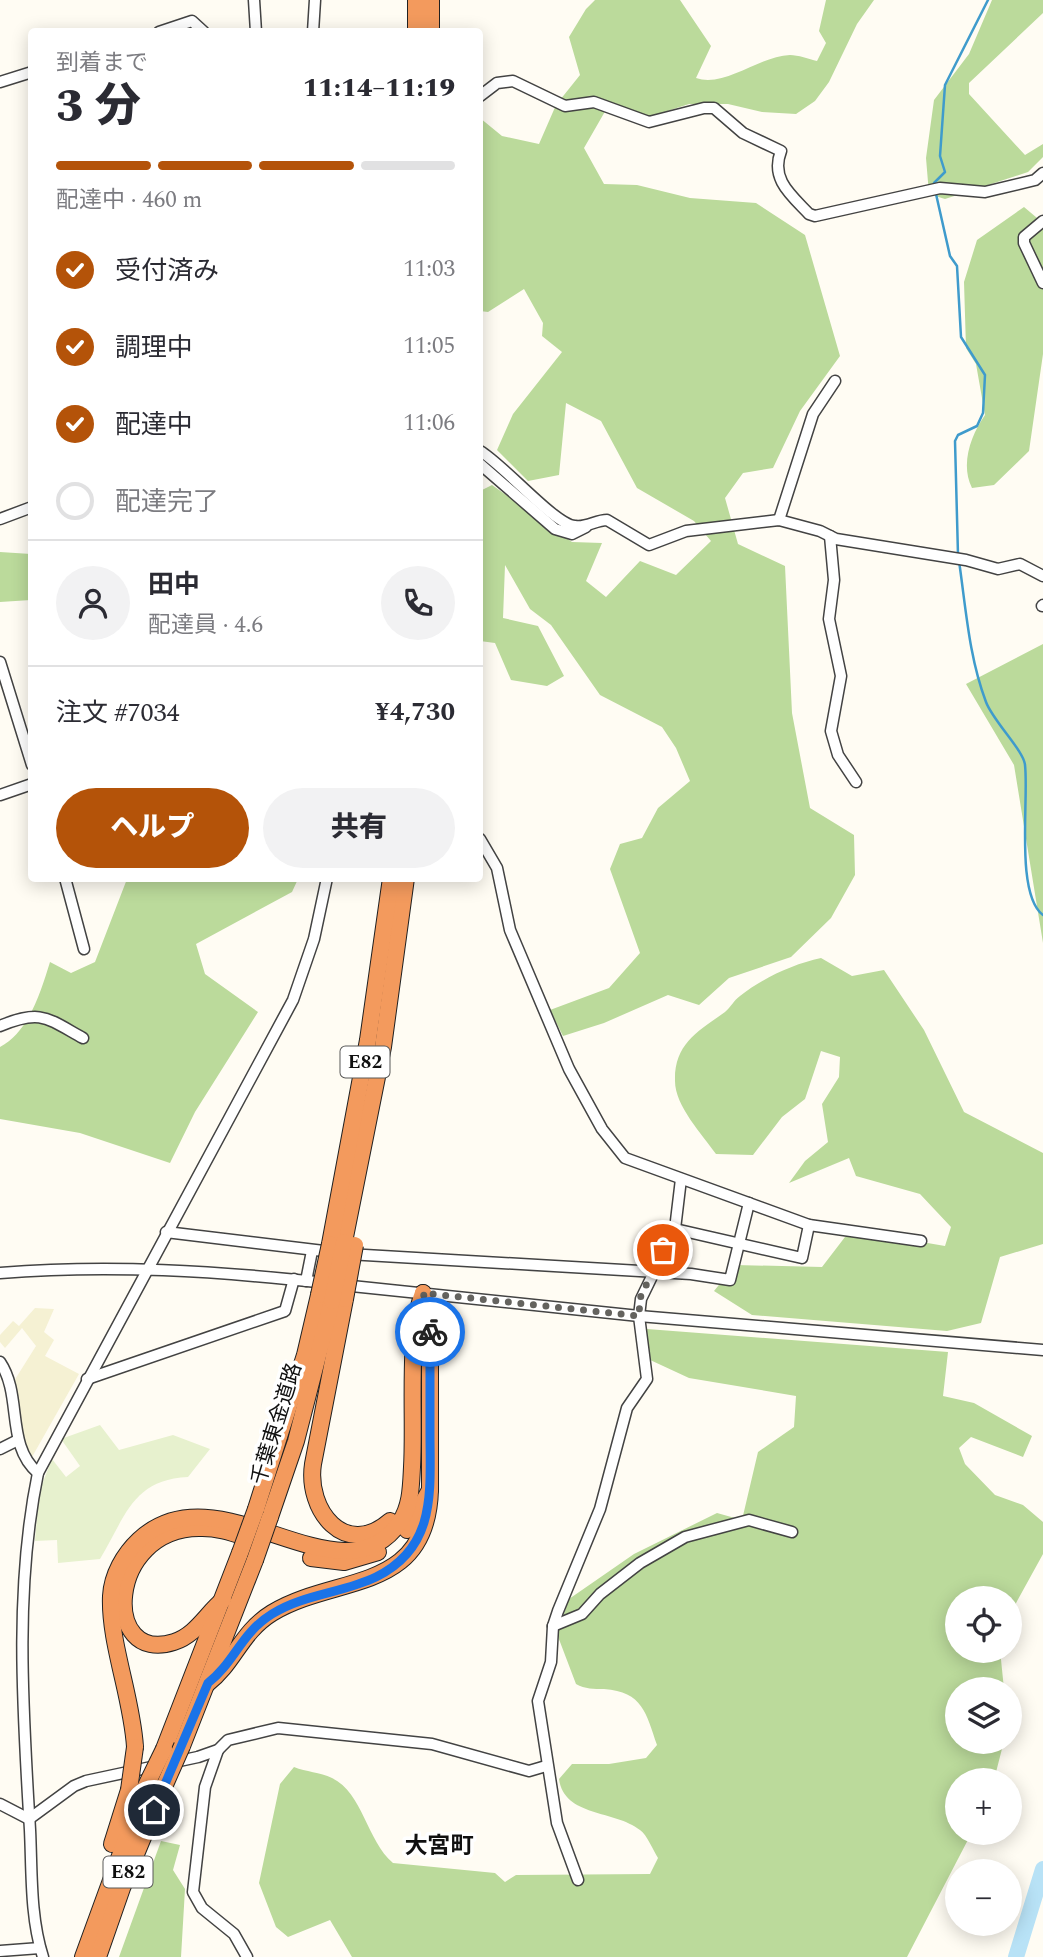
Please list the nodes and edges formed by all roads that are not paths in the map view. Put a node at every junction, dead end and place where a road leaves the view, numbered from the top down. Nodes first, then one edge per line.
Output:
1 (254, 0) edge
2 (315, 0) edge
3 (416, 0) edge
4 (431, 0) edge
5 (171, 28) edge
6 (200, 28) edge
7 (256, 28) edge
8 (313, 28) edge
9 (416, 28) edge
10 (431, 28) edge
11 (28, 73) edge
12 (0, 82) edge
13 (483, 94) edge
14 (1043, 173) edge
15 (1043, 221) edge
16 (1043, 283) edge
17 (835, 381) dead end
18 (483, 454) edge
19 (483, 467) edge
20 (28, 508) edge
21 (0, 519) edge
22 (779, 520) junction
23 (588, 525) junction
24 (830, 536) junction
25 (1043, 576) edge
26 (0, 662) edge
27 (28, 752) edge
28 (856, 782) dead end
29 (28, 785) edge
30 (0, 795) edge
31 (483, 844) edge
32 (66, 882) edge
33 (326, 882) edge
34 (390, 882) edge
35 (405, 882) edge
36 (84, 948) dead end
37 (0, 1026) edge
38 (83, 1038) dead end
39 (681, 1179) junction
40 (749, 1203) junction
41 (809, 1224) junction
42 (675, 1229) junction
43 (166, 1233) junction
44 (921, 1241) dead end
45 (343, 1243) junction
46 (737, 1244) junction
47 (312, 1251) junction
48 (146, 1268) junction
49 (652, 1272) junction
50 (0, 1273) edge
51 (294, 1279) junction
52 (306, 1281) junction
53 (423, 1293) junction
54 (332, 1298) junction
55 (639, 1316) junction
56 (1043, 1350) edge
57 (0, 1362) edge
58 (87, 1379) junction
59 (12, 1390) junction
60 (0, 1396) edge
61 (18, 1440) junction
62 (0, 1449) edge
63 (38, 1473) junction
64 (430, 1490) junction
65 (409, 1493) junction
66 (792, 1532) dead end
67 (248, 1557) junction
68 (223, 1600) junction
69 (553, 1626) junction
70 (208, 1683) junction
71 (218, 1750) junction
72 (546, 1766) junction
73 (137, 1790) junction
74 (0, 1804) edge
75 (29, 1819) junction
76 (578, 1880) dead end
77 (0, 1951) edge
78 (42, 1953) edge
79 (77, 1957) edge
80 (83, 1957) edge
81 (98, 1957) edge
82 (247, 1957) edge

1 - 7 street
2 - 8 street
3 - 9 highway
4 - 10 highway
5 - 6 street
11 - 12 street
13 - 14 street
15 - 16 street
17 - 22 street
18 - 23 street
19 - 23 street
20 - 21 street
22 - 23 street
22 - 24 street
24 - 25 street
24 - 28 street
26 - 27 street
29 - 30 street
31 - 39 street
32 - 36 street
33 - 43 street
34 - 45 highway, 千葉東金道路 / E82
35 - 45 highway, E82
37 - 38 street
39 - 40 street
39 - 42 street
40 - 41 street
40 - 46 street
41 - 44 street
41 - 46 street
42 - 46 street
42 - 49 street
43 - 47 street
43 - 48 street
45 - 54 highway, bridge
45 - 54 highway, 千葉東金道路 / E82, bridge
46 - 49 street
47 - 49 street
47 - 52 street
48 - 50 street
48 - 51 street
48 - 58 street
49 - 55 street
51 - 52 street
51 - 58 street
52 - 53 street
53 - 55 street
53 - 64 highway
53 - 65 highway
54 - 65 highway
54 - 67 highway, 千葉東金道路 / E82, bridge
55 - 56 street
55 - 69 street
57 - 59 street
58 - 63 street
59 - 60 street
59 - 61 street
61 - 62 street
61 - 63 street
63 - 75 street
64 - 68 highway
64 - 70 highway
65 - 73 highway, bridge
66 - 69 street
67 - 68 highway, 千葉東金道路 / E82
67 - 70 highway, 千葉東金道路 / E82
68 - 73 highway, 千葉東金道路 / E82, bridge
69 - 72 street
70 - 81 highway, 千葉東金道路 / E82, bridge
71 - 72 street
71 - 75 street
71 - 82 street
72 - 76 street
73 - 79 highway
73 - 80 highway, 千葉東金道路 / E82
74 - 75 street
75 - 78 street
77 - 78 street

